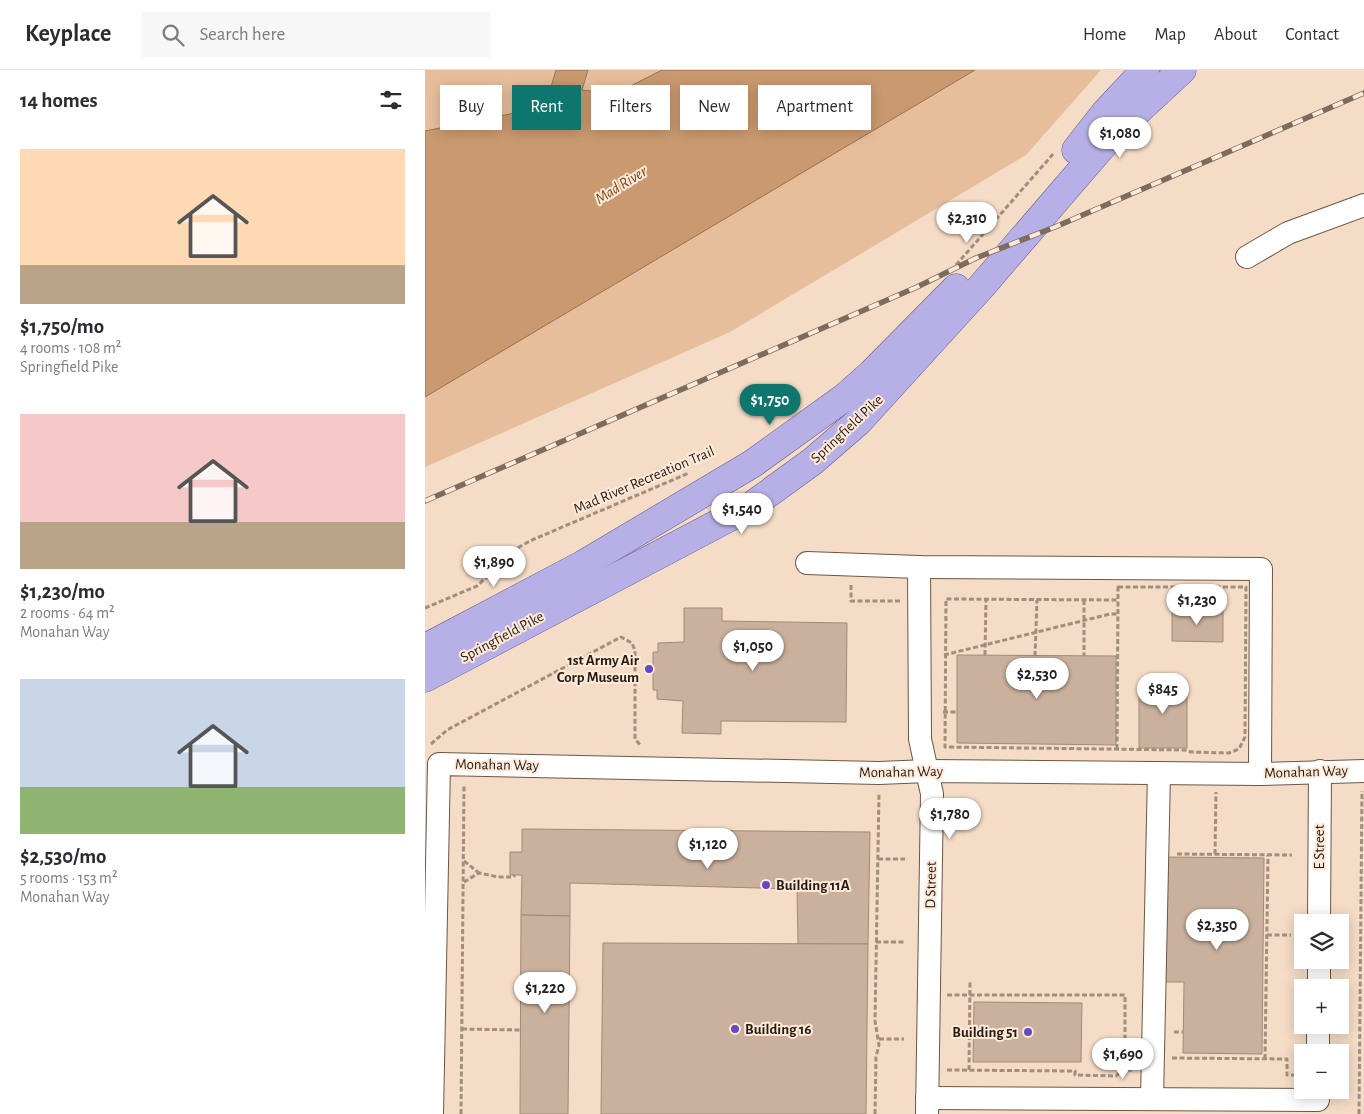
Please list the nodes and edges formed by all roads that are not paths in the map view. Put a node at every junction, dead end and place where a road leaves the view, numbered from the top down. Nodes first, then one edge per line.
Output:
1 (1145, 70) edge
2 (1182, 70) edge
3 (1364, 205) edge
4 (1247, 257) dead end
5 (807, 563) dead end
6 (919, 567) junction
7 (425, 648) edge
8 (425, 678) edge
9 (927, 771) junction
10 (1320, 771) junction
11 (1159, 773) junction
12 (1260, 774) junction
13 (1363, 779) edge
14 (431, 807) edge
15 (1319, 914) edge
16 (1152, 1099) junction
17 (1318, 1101) edge
18 (927, 1106) edge
19 (432, 1114) edge

1 - 7 main road, Springfield Pike
2 - 8 main road, Springfield Pike
3 - 4 street
5 - 6 street
6 - 9 street, D Street
6 - 12 street
9 - 11 street, Monahan Way
9 - 14 street, Monahan Way
9 - 18 street, D Street
10 - 12 street, Monahan Way
10 - 13 street, Monahan Way
10 - 15 street, E Street
11 - 12 street, Monahan Way
11 - 16 street
14 - 19 street
16 - 17 street
16 - 18 street

